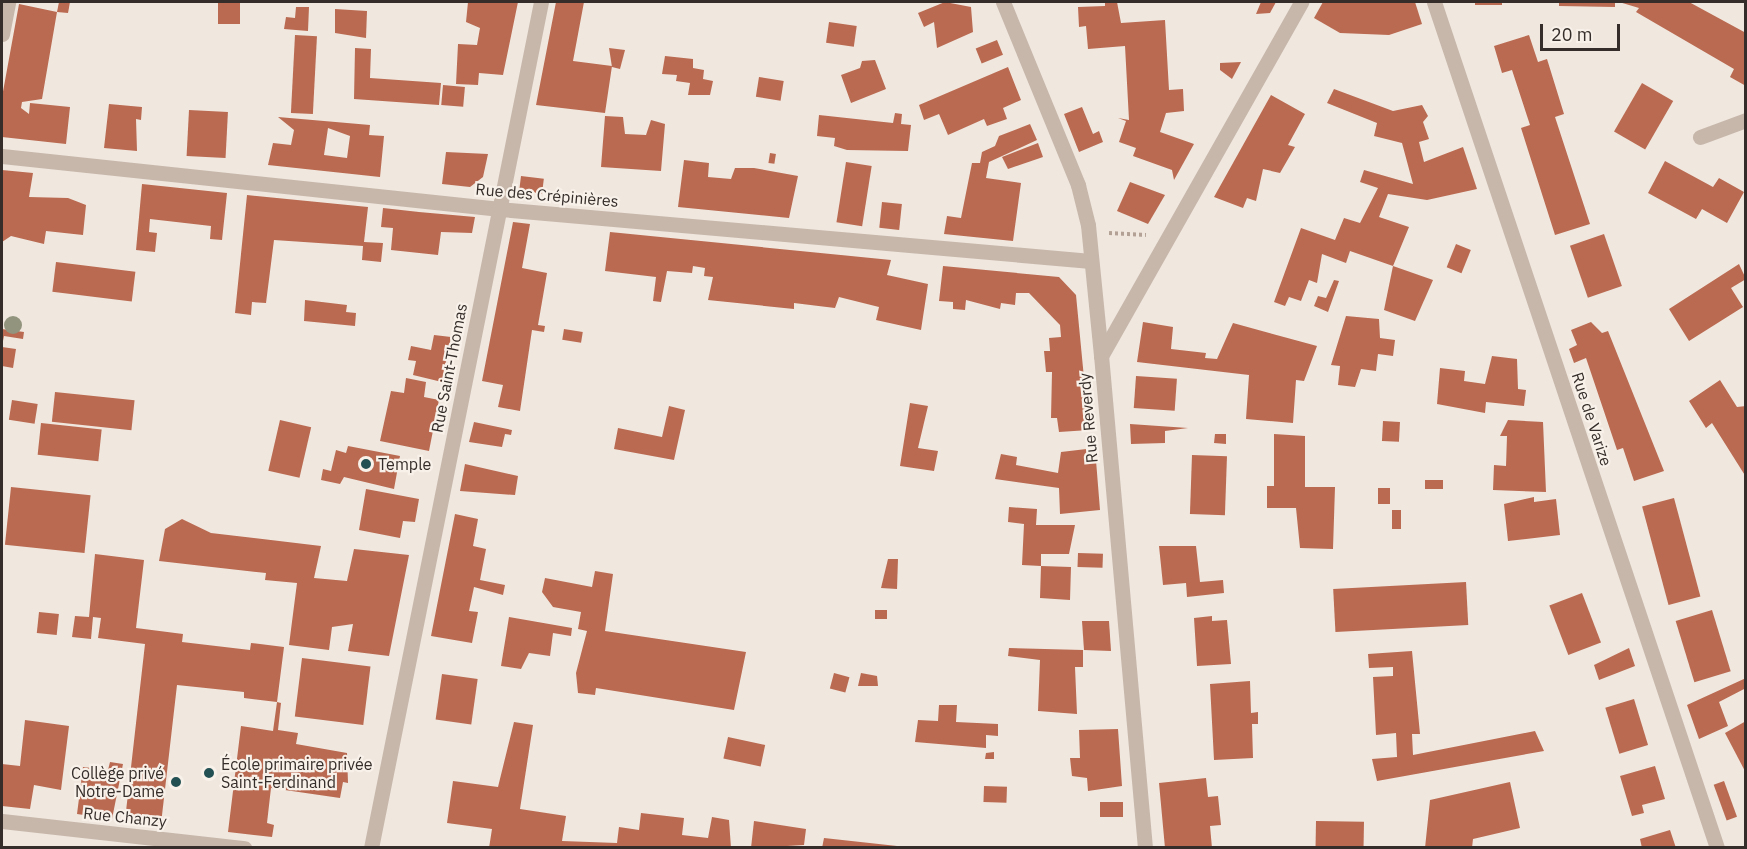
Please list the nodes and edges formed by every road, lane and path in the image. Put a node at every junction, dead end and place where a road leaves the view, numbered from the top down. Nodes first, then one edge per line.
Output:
1 (8, 2) edge
2 (541, 2) edge
3 (1003, 2) edge
4 (1301, 2) edge
5 (1434, 2) edge
6 (2, 34) edge
7 (1746, 120) edge
8 (1700, 137) dead end
9 (2, 156) edge
10 (500, 209) junction
11 (1088, 225) junction
12 (1167, 235) junction
13 (1091, 261) junction
14 (1101, 356) junction
15 (2, 821) edge
16 (244, 848) edge
17 (370, 848) edge
18 (1145, 848) edge
19 (1717, 848) edge

1 - 6 street
2 - 10 street, Rue Saint-Thomas
3 - 11 street
4 - 12 street, Rue Reverdy
5 - 19 street, Rue de Varize
7 - 8 street
9 - 10 street, Rue des Crépinières
10 - 13 street, Rue des Crépinières
10 - 17 street, Rue Saint-Thomas
11 - 12 path
11 - 13 street
12 - 14 street, Rue Reverdy
13 - 14 street
14 - 18 street, Rue Reverdy
15 - 16 street, Rue Chanzy

